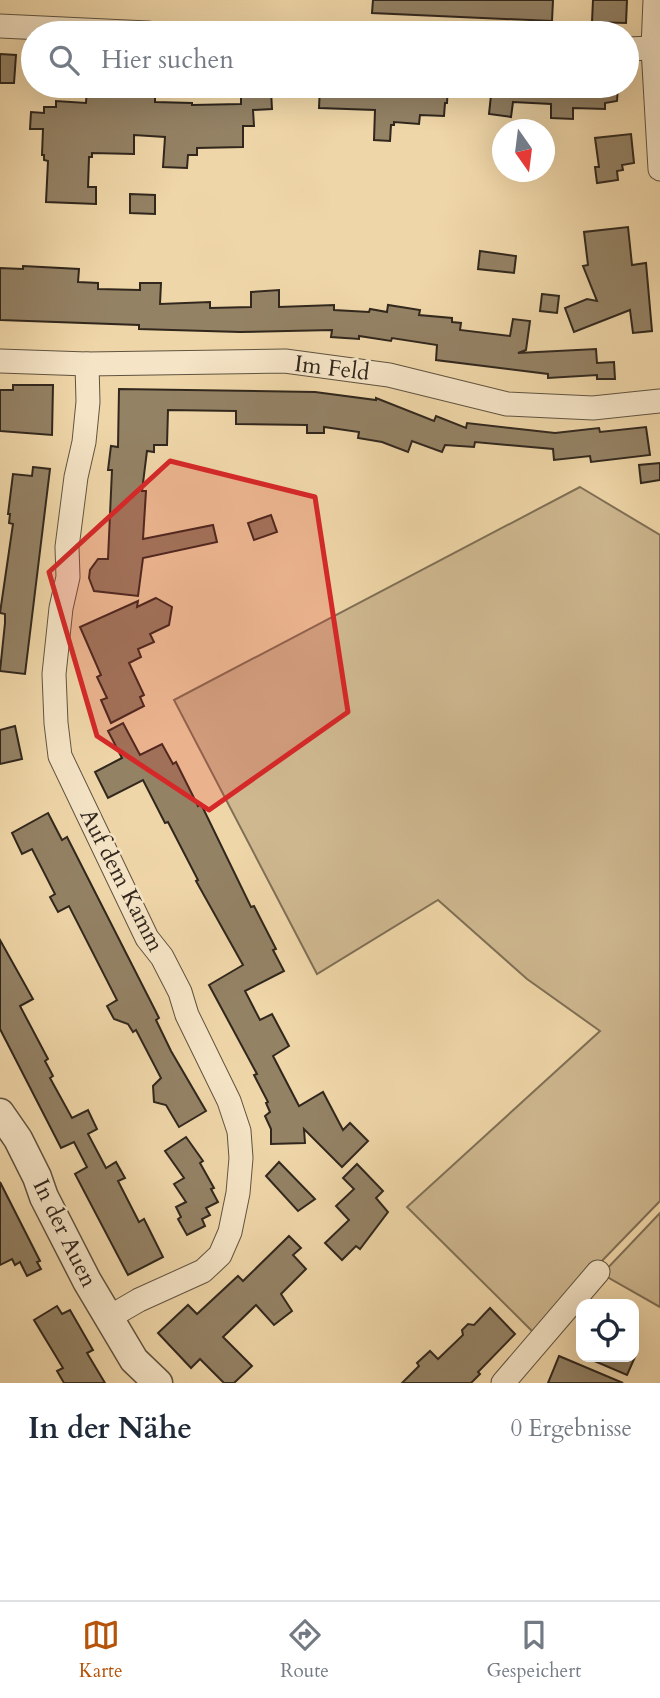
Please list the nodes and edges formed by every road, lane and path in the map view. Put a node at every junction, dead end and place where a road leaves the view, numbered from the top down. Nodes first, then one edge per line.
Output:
1 (654, 0) edge
2 (0, 26) edge
3 (21, 27) edge
4 (653, 48) junction
5 (639, 49) edge
6 (660, 169) edge
7 (0, 361) edge
8 (87, 364) junction
9 (660, 401) edge
10 (0, 1113) edge
11 (598, 1272) dead end
12 (108, 1318) junction
13 (156, 1382) edge
14 (503, 1383) edge

1 - 4 street
2 - 3 street
4 - 5 street
4 - 6 street
7 - 8 street, Im Feld
8 - 9 street, Im Feld
8 - 12 street, Auf dem Kamm
10 - 12 street, In der Auen
11 - 14 street
12 - 13 street, In der Auen

